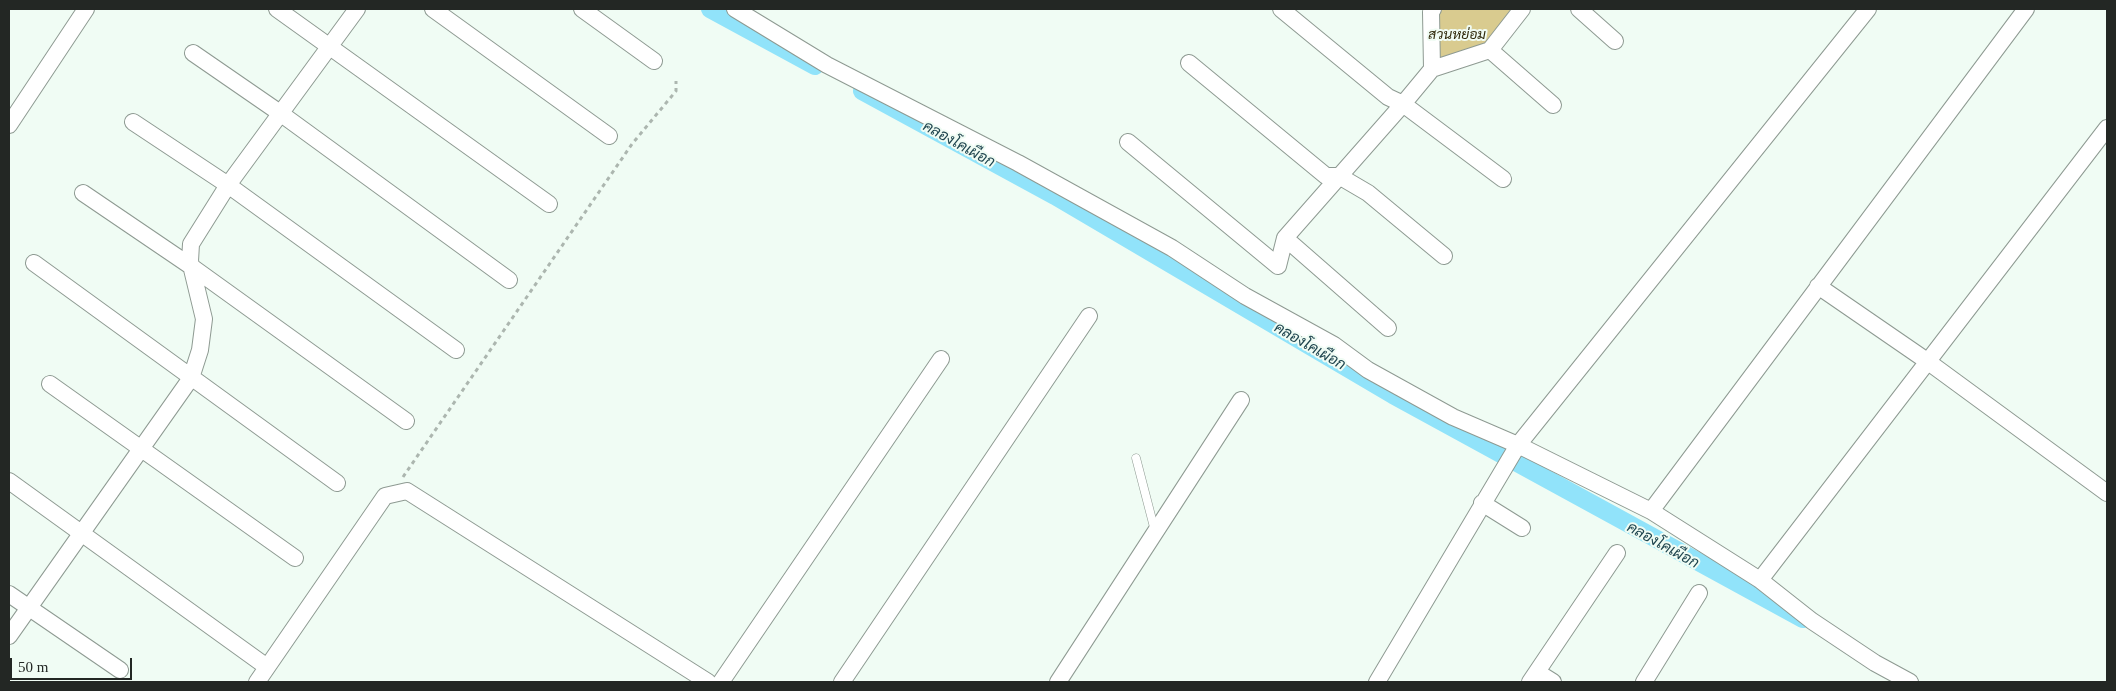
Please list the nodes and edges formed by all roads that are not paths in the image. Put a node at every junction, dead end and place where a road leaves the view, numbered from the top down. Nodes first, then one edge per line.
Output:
1 (86, 9) edge
2 (277, 9) edge
3 (357, 9) edge
4 (434, 9) edge
5 (582, 9) edge
6 (735, 9) edge
7 (1281, 9) edge
8 (1522, 9) edge
9 (1579, 9) edge
10 (1868, 9) edge
11 (2026, 9) edge
12 (1430, 10) edge
13 (1615, 41) dead end
14 (330, 45) junction
15 (1490, 50) junction
16 (193, 53) dead end
17 (654, 61) dead end
18 (1189, 63) dead end
19 (1432, 69) junction
20 (1403, 104) junction
21 (1553, 105) dead end
22 (280, 113) junction
23 (10, 119) edge
24 (133, 122) dead end
25 (2107, 128) edge
26 (610, 136) dead end
27 (1128, 142) dead end
28 (1338, 176) junction
29 (1503, 179) dead end
30 (228, 185) junction
31 (84, 193) dead end
32 (549, 204) dead end
33 (1285, 238) junction
34 (1444, 256) dead end
35 (34, 263) dead end
36 (192, 267) junction
37 (509, 280) dead end
38 (1818, 286) junction
39 (1089, 316) dead end
40 (1388, 328) dead end
41 (456, 350) dead end
42 (941, 359) dead end
43 (1927, 361) junction
44 (191, 378) junction
45 (50, 384) dead end
46 (1241, 400) dead end
47 (406, 421) dead end
48 (142, 448) junction
49 (1517, 448) junction
50 (1136, 458) dead end
51 (9, 480) edge
52 (337, 483) dead end
53 (2107, 492) edge
54 (1482, 503) junction
55 (1651, 511) junction
56 (1522, 528) dead end
57 (1155, 531) junction
58 (83, 534) junction
59 (1617, 553) dead end
60 (295, 558) dead end
61 (1760, 580) junction
62 (1699, 593) dead end
63 (9, 594) edge
64 (28, 608) junction
65 (9, 636) edge
66 (267, 667) junction
67 (120, 670) dead end
68 (1533, 677) edge
69 (257, 682) edge
70 (708, 682) edge
71 (720, 682) edge
72 (842, 682) edge
73 (1058, 682) edge
74 (1377, 682) edge
75 (1553, 682) edge
76 (1644, 682) edge
77 (1910, 682) edge

1 - 23 street
2 - 14 street
3 - 14 street
4 - 26 street
5 - 17 street
6 - 49 street
7 - 20 street
8 - 15 street
9 - 13 street
10 - 49 street
11 - 38 street
12 - 19 street
14 - 22 street
14 - 32 street
15 - 19 street
15 - 21 street
16 - 22 street
18 - 28 street
19 - 20 street
20 - 28 street
20 - 29 street
22 - 30 street
22 - 37 street
24 - 30 street
25 - 43 street
27 - 33 street
28 - 33 street
28 - 34 street
30 - 36 street
30 - 41 street
31 - 36 street
33 - 40 street
35 - 44 street
36 - 44 street
36 - 47 street
38 - 43 street
38 - 55 street
39 - 72 street
42 - 71 street
43 - 53 street
43 - 61 street
44 - 48 street
44 - 52 street
45 - 48 street
46 - 57 street
48 - 58 street
48 - 60 street
49 - 54 street
49 - 55 street
50 - 57 lane
51 - 58 street
54 - 56 street
54 - 74 street
55 - 61 street
57 - 73 street
58 - 64 street
58 - 66 street
59 - 68 street
61 - 77 street
62 - 76 street
63 - 64 street
64 - 65 street
64 - 67 street
66 - 69 street
66 - 70 street
68 - 75 street

